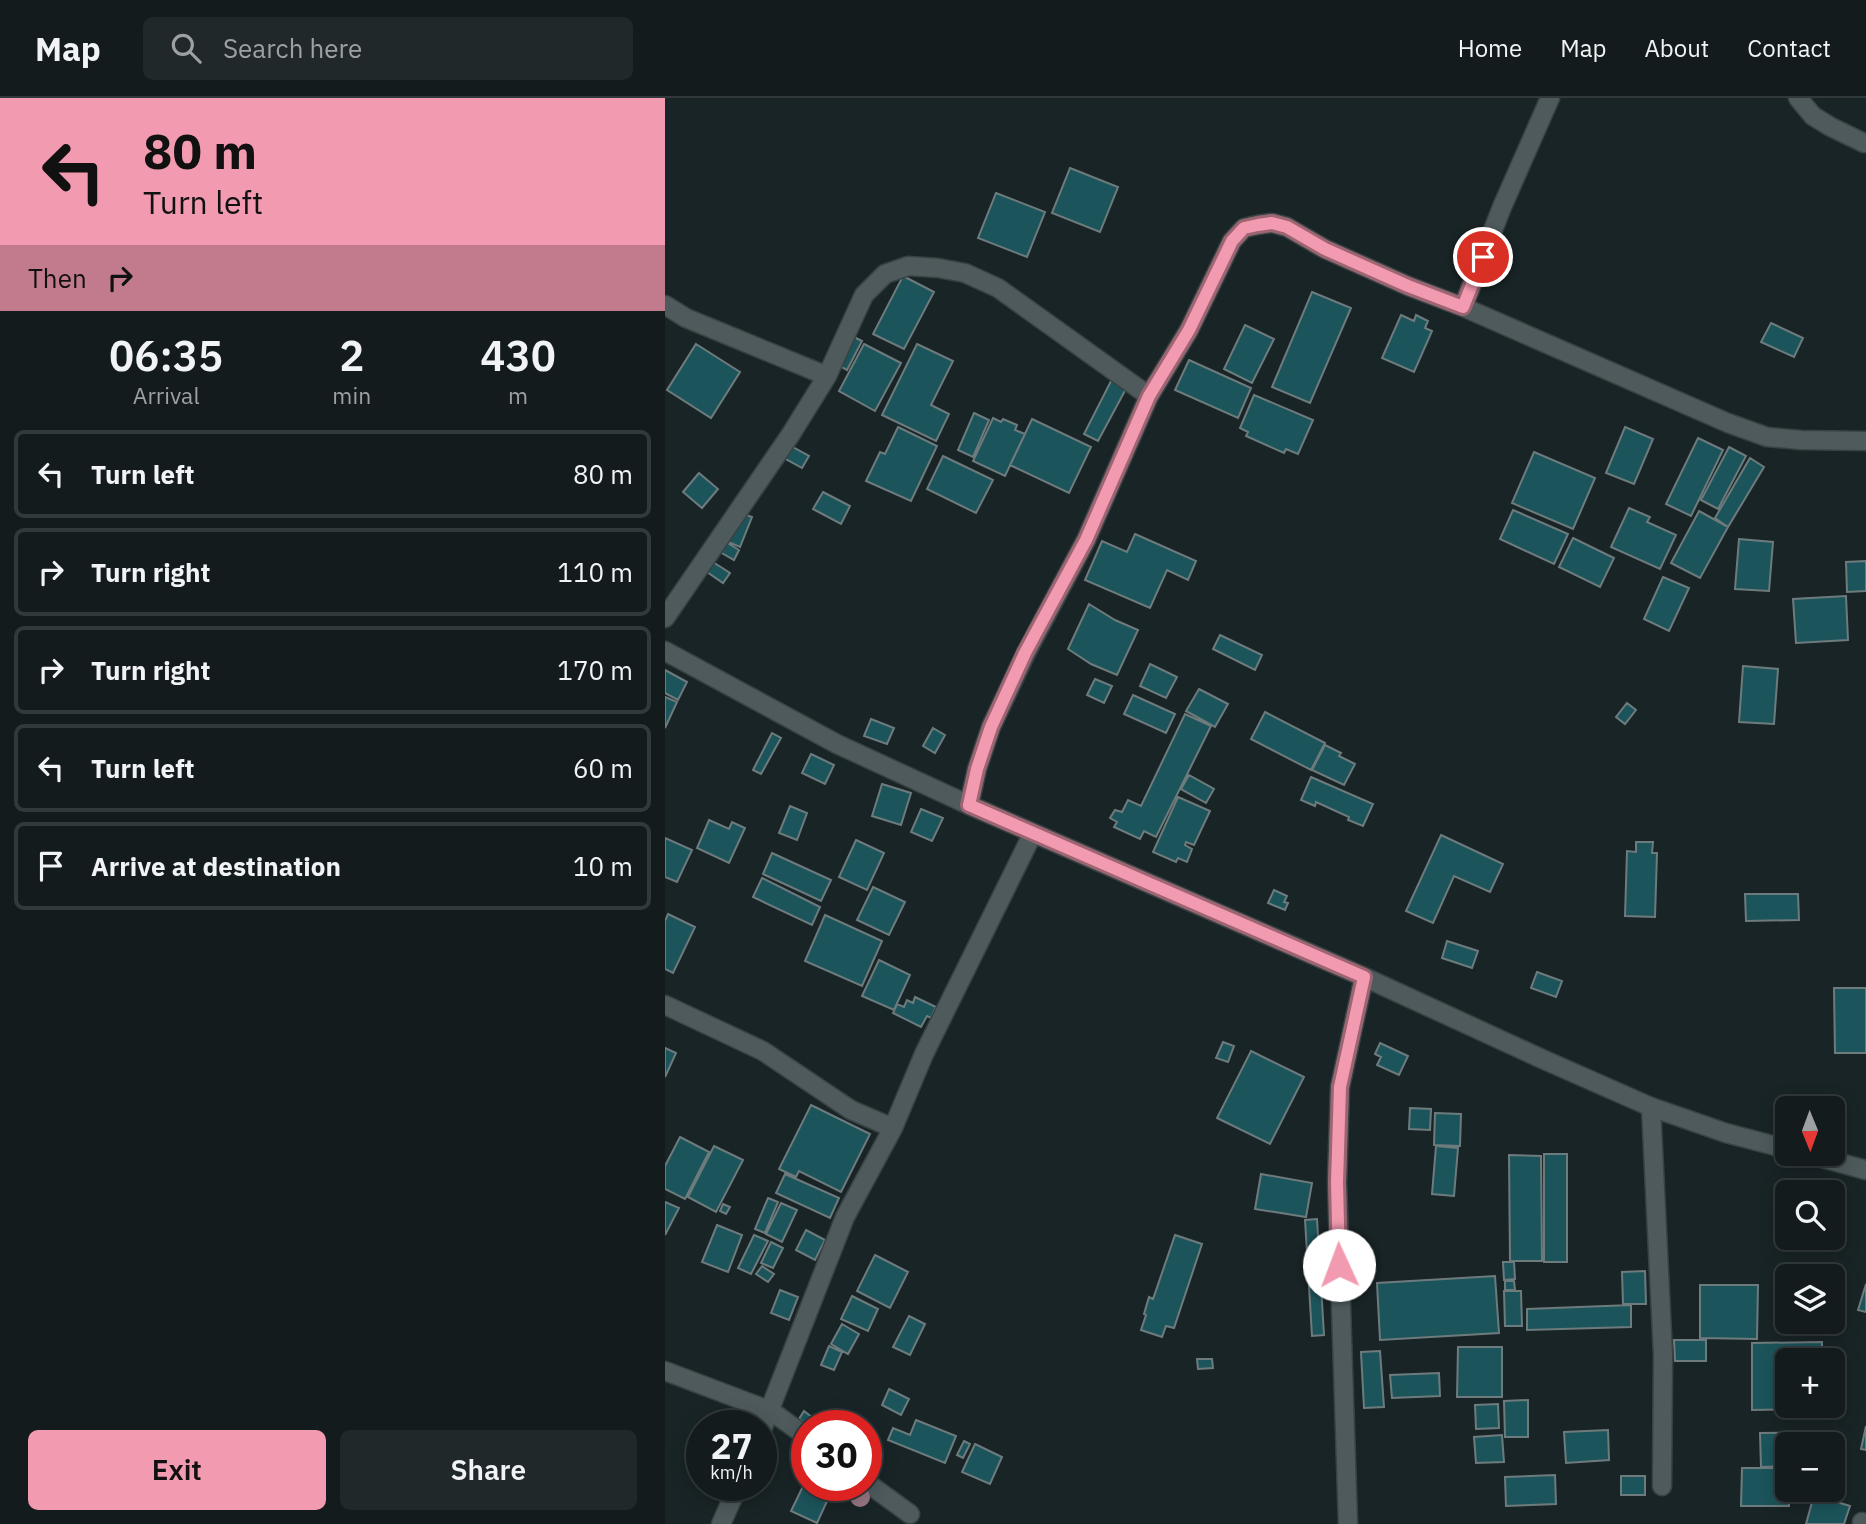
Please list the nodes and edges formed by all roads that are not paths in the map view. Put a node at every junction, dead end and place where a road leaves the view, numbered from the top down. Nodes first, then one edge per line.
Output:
1 (1551, 98) edge
2 (1798, 98) edge
3 (1864, 143) dead end
4 (665, 305) edge
5 (1463, 307) junction
6 (827, 376) junction
7 (1149, 396) junction
8 (1866, 441) edge
9 (665, 618) edge
10 (665, 651) edge
11 (969, 805) junction
12 (1033, 833) junction
13 (1364, 977) junction
14 (665, 1005) edge
15 (1651, 1107) junction
16 (893, 1128) junction
17 (1775, 1146) edge
18 (1845, 1164) edge
19 (1866, 1170) edge
20 (665, 1371) edge
21 (771, 1410) joint
22 (1662, 1486) dead end
23 (882, 1494) edge
24 (731, 1501) edge
25 (910, 1514) dead end
26 (721, 1524) edge
27 (1348, 1524) edge

1 - 5 street
2 - 3 street
4 - 6 street
5 - 7 street
5 - 8 street
6 - 7 street
6 - 9 street
7 - 11 street
10 - 11 street
11 - 12 street
12 - 13 street
12 - 16 street
13 - 15 street
13 - 27 street
14 - 16 street
15 - 17 street
15 - 22 street
16 - 21 street
18 - 19 street
20 - 21 street
23 - 25 street
24 - 26 street

